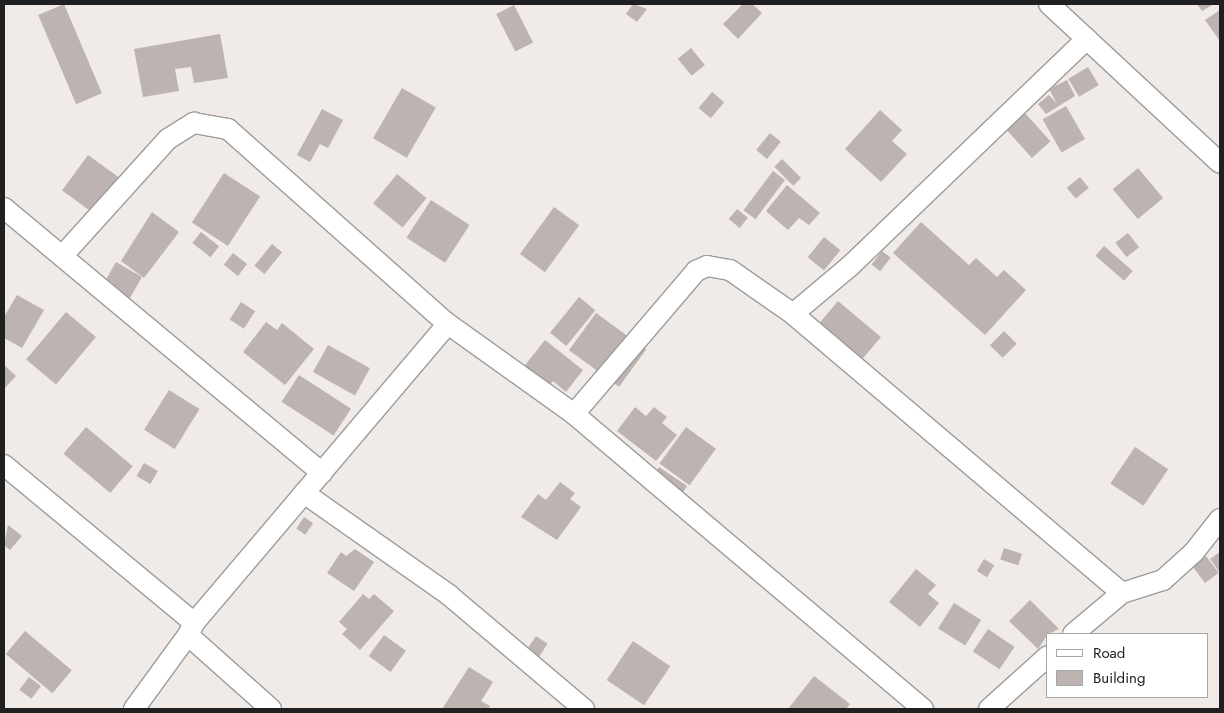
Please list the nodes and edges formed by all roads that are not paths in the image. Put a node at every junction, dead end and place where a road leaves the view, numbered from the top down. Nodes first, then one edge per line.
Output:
1 (1049, 4) edge
2 (1087, 39) junction
3 (1220, 163) edge
4 (4, 208) edge
5 (64, 254) junction
6 (793, 314) junction
7 (448, 324) junction
8 (574, 414) junction
9 (4, 465) edge
10 (322, 473) junction
11 (304, 493) junction
12 (1220, 519) edge
13 (1122, 594) junction
14 (191, 629) junction
15 (1074, 633) edge
16 (1046, 658) edge
17 (134, 709) edge
18 (272, 709) edge
19 (584, 709) edge
20 (923, 709) edge
21 (989, 709) edge

1 - 2 street
2 - 3 street
2 - 6 street
4 - 5 street
5 - 7 street
5 - 10 street
6 - 8 street
6 - 13 street
7 - 8 street
7 - 10 street
8 - 20 street
9 - 14 street
10 - 11 street
11 - 14 street
11 - 19 street
12 - 13 street
13 - 15 street
14 - 17 street
14 - 18 street
16 - 21 street

